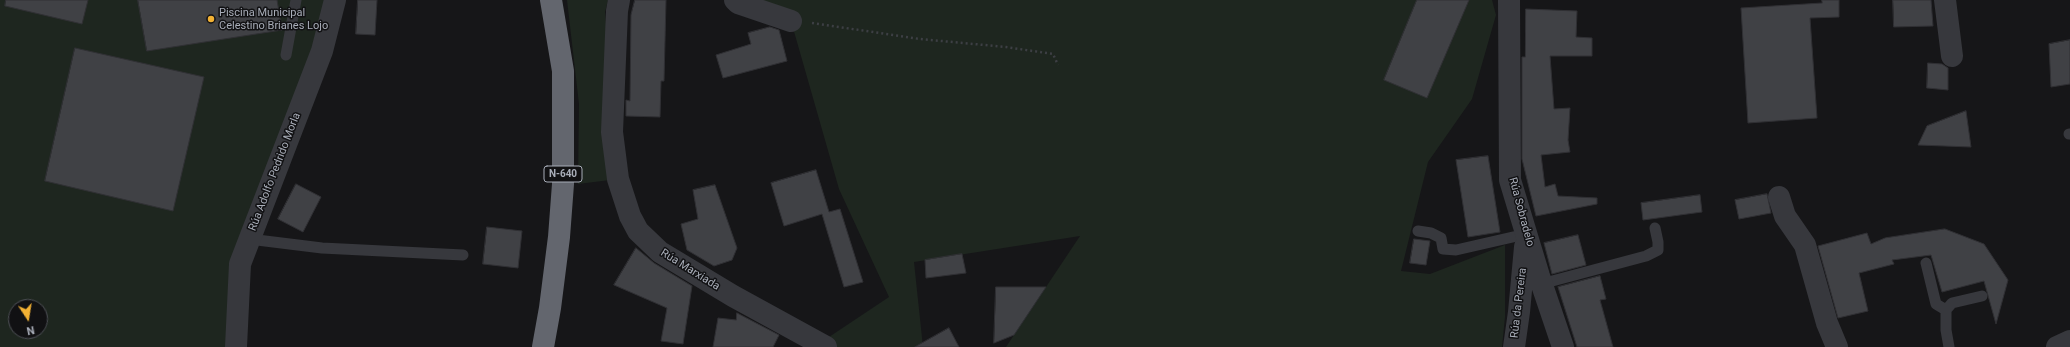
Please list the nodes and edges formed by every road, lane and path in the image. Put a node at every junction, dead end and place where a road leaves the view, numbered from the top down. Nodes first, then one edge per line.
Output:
1 (296, 0) edge
2 (335, 0) edge
3 (551, 0) edge
4 (619, 0) edge
5 (734, 0) edge
6 (1509, 0) edge
7 (1945, 0) edge
8 (791, 21) joint
9 (286, 55) dead end
10 (1952, 56) dead end
11 (1058, 65) dead end
12 (1779, 197) dead end
13 (1655, 228) dead end
14 (1418, 231) dead end
15 (1526, 234) junction
16 (250, 239) junction
17 (463, 255) dead end
18 (1926, 262) dead end
19 (1542, 284) junction
20 (1982, 296) dead end
21 (1946, 310) junction
22 (2070, 340) edge
23 (236, 347) edge
24 (543, 347) edge
25 (826, 347) edge
26 (1514, 347) edge
27 (1563, 347) edge
28 (1837, 347) edge
29 (1949, 347) edge
30 (2057, 347) edge

1 - 9 lane
2 - 16 street, Rúa Adolfo Pedrido Morla
3 - 24 highway, N-640
4 - 25 street, Rúa Marxiada
5 - 8 street
6 - 15 street, Rúa Sobradelo
7 - 10 street
8 - 11 path
12 - 28 street
13 - 19 lane
14 - 15 lane
15 - 19 street, Rúa Sobradelo
15 - 26 street, Rúa da Pereira
16 - 17 lane
16 - 23 street, Rúa Adolfo Pedrido Morla
18 - 21 lane
19 - 27 street, Rúa Sobradelo
20 - 21 lane
21 - 29 lane
22 - 30 street

